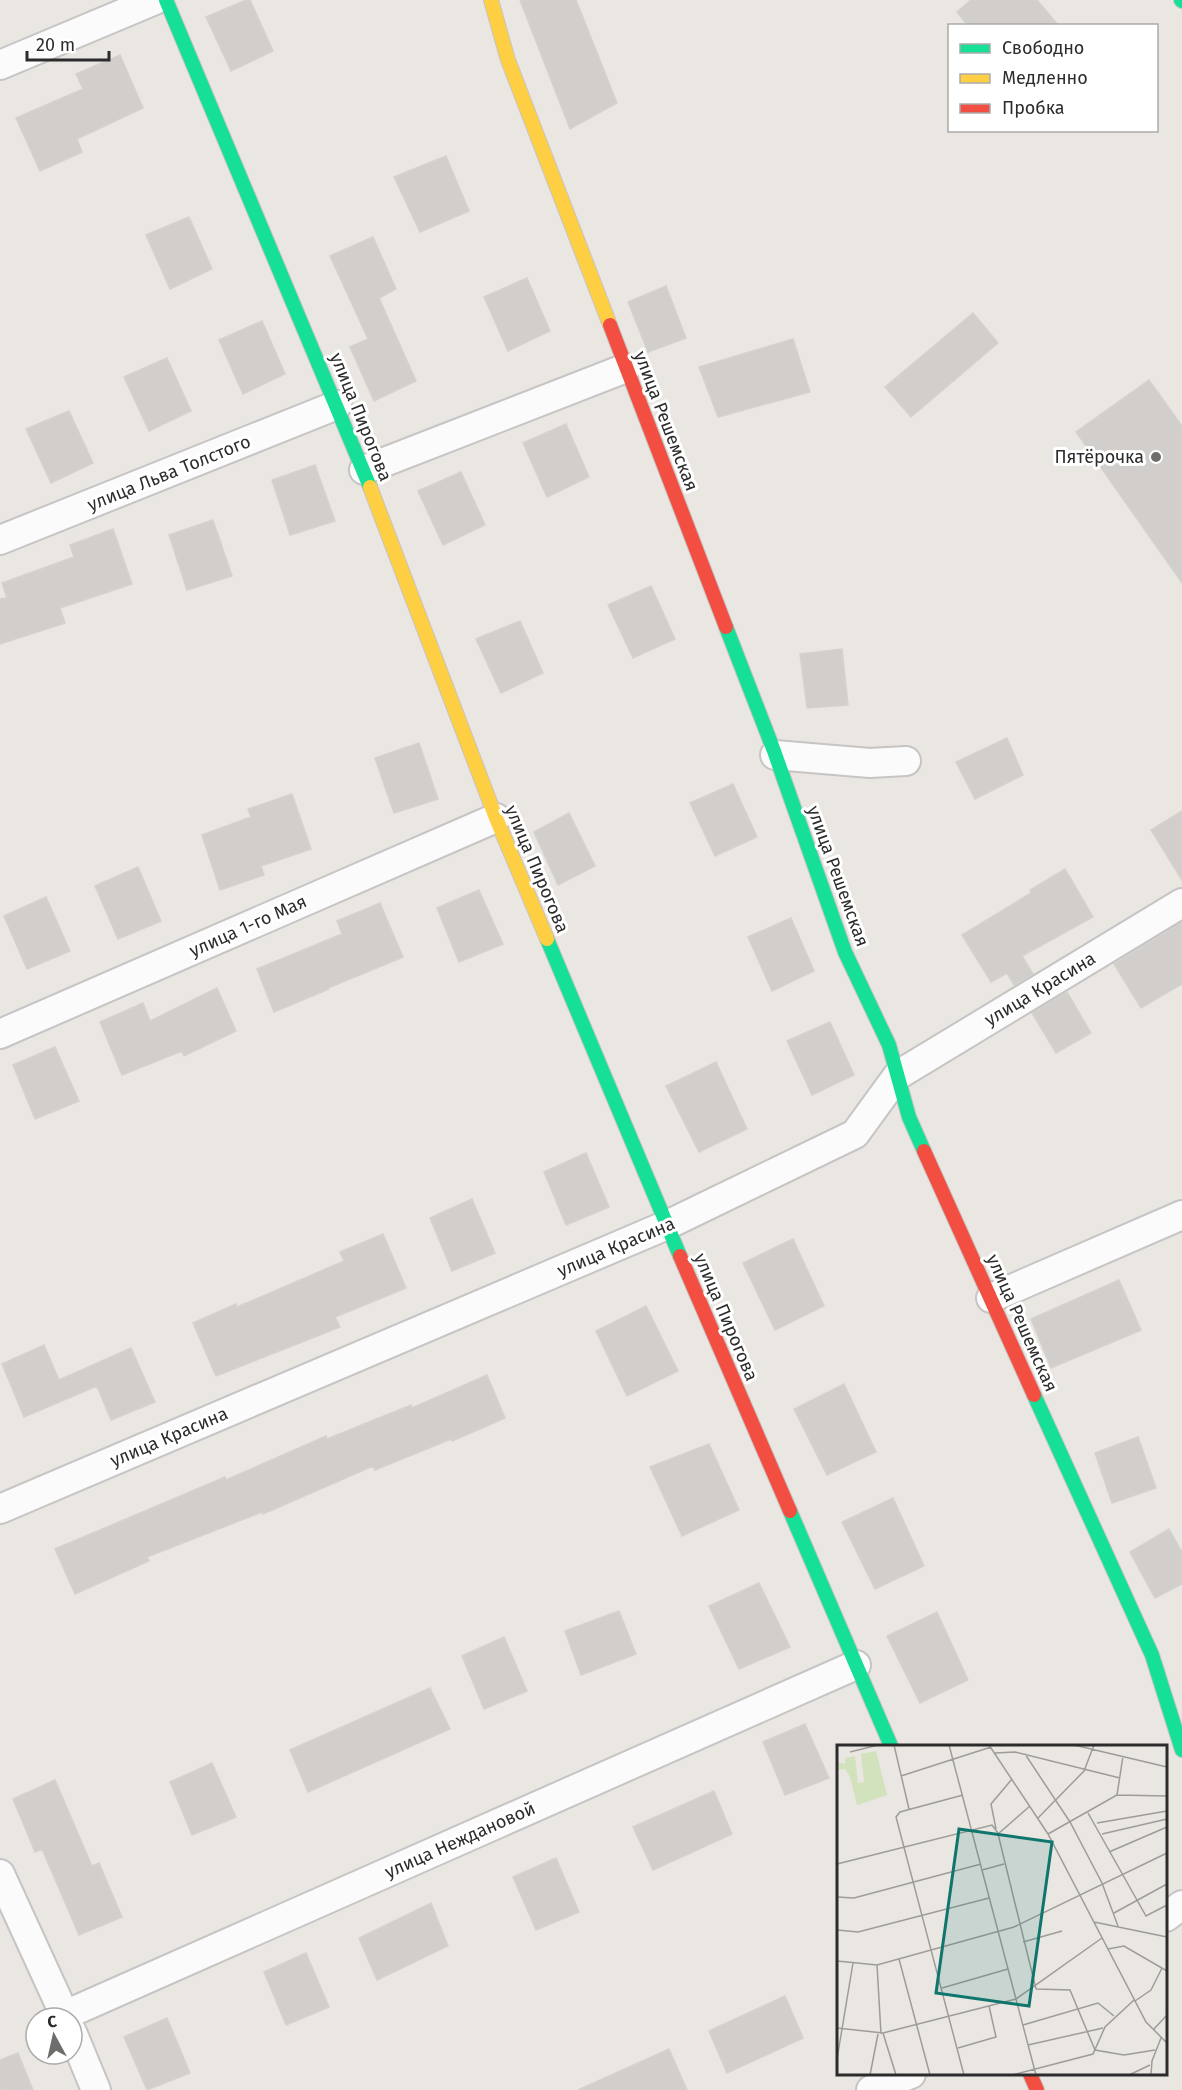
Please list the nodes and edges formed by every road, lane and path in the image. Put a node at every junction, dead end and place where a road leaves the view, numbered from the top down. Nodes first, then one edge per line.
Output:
1 (155, 0) edge
2 (166, 0) edge
3 (490, 0) edge
4 (0, 65) edge
5 (626, 368) junction
6 (337, 405) junction
7 (364, 470) junction
8 (0, 540) edge
9 (775, 755) junction
10 (906, 761) dead end
11 (496, 818) junction
12 (1182, 903) edge
13 (0, 1034) edge
14 (898, 1075) junction
15 (1182, 1215) edge
16 (667, 1225) junction
17 (991, 1298) junction
18 (0, 1509) edge
19 (856, 1665) junction
20 (891, 1745) edge
21 (1182, 1750) edge
22 (0, 1874) edge
23 (1182, 1905) edge
24 (1167, 1916) edge
25 (61, 2006) edge
26 (84, 2015) edge
27 (84, 2061) edge
28 (906, 2075) edge
29 (1031, 2075) edge
30 (96, 2090) edge
31 (871, 2090) edge
32 (1037, 2090) edge

1 - 4 street
2 - 6 street, улица Пирогова
3 - 5 street, улица Решемская
5 - 7 street
5 - 9 street, улица Решемская
6 - 7 street, улица Пирогова
6 - 8 street, улица Льва Толстого
7 - 11 street, улица Пирогова
9 - 10 street
9 - 14 street, улица Решемская
11 - 13 street, улица 1-го Мая
11 - 16 street, улица Пирогова
12 - 14 street, улица Красина
14 - 16 street, улица Красина
14 - 17 street, улица Решемская
15 - 17 street
16 - 18 street, улица Красина
16 - 19 street, улица Пирогова
17 - 21 street, улица Решемская
19 - 20 street, улица Пирогова
19 - 26 street, улица Неждановой
22 - 25 street
23 - 24 street
27 - 30 street
28 - 31 street
29 - 32 street

